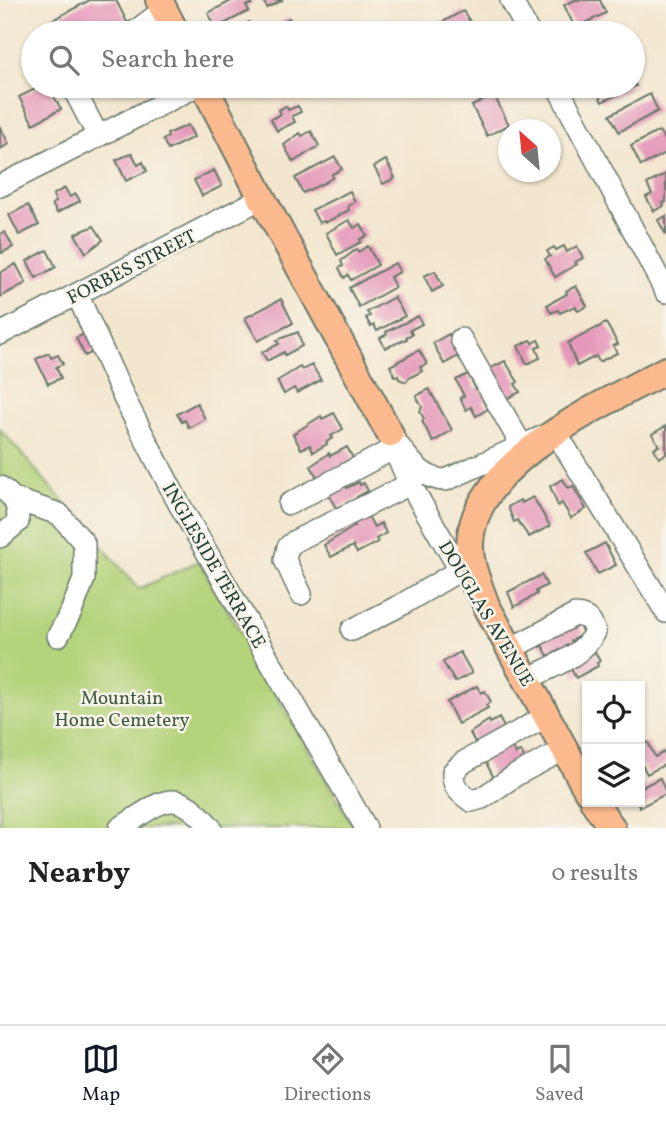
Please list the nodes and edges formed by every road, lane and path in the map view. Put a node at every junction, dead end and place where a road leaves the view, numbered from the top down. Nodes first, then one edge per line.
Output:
1 (511, 0) edge
2 (161, 5) edge
3 (144, 21) edge
4 (170, 21) edge
5 (522, 21) edge
6 (78, 98) edge
7 (173, 98) edge
8 (210, 98) edge
9 (562, 98) edge
10 (99, 136) junction
11 (0, 187) edge
12 (262, 198) junction
13 (666, 292) edge
14 (77, 294) junction
15 (0, 334) edge
16 (461, 339) dead end
17 (666, 369) edge
18 (555, 431) junction
19 (392, 441) junction
20 (522, 446) junction
21 (410, 484) junction
22 (7, 493) edge
23 (289, 504) dead end
24 (0, 537) edge
25 (460, 570) junction
26 (301, 594) dead end
27 (486, 605) junction
28 (666, 612) edge
29 (352, 630) dead end
30 (58, 636) dead end
31 (510, 649) junction
32 (527, 680) junction
33 (547, 716) junction
34 (565, 749) junction
35 (582, 781) edge
36 (120, 828) edge
37 (211, 828) edge
38 (366, 828) edge

1 - 5 street
2 - 3 street
2 - 4 main road
6 - 10 street
7 - 10 street
8 - 12 main road, DOUGLAS AVENUE
9 - 13 street
10 - 11 street
12 - 14 street, FORBES STREET
12 - 19 main road, DOUGLAS AVENUE
14 - 15 street, FORBES STREET
14 - 38 street, INGLESIDE TERRACE
16 - 20 street
17 - 18 main road
18 - 20 street, DOUGLAS AVENUE
18 - 27 main road
18 - 28 street
19 - 20 street, DOUGLAS AVENUE
19 - 21 street, DOUGLAS AVENUE
19 - 23 street
21 - 25 street, DOUGLAS AVENUE
21 - 26 street
22 - 24 street
22 - 30 street
25 - 27 street, DOUGLAS AVENUE
25 - 29 street
27 - 31 main road, DOUGLAS AVENUE
31 - 32 main road, DOUGLAS AVENUE
31 - 32 street
32 - 33 main road, DOUGLAS AVENUE
33 - 34 main road, DOUGLAS AVENUE
33 - 34 street
34 - 35 main road, DOUGLAS AVENUE
36 - 37 street

